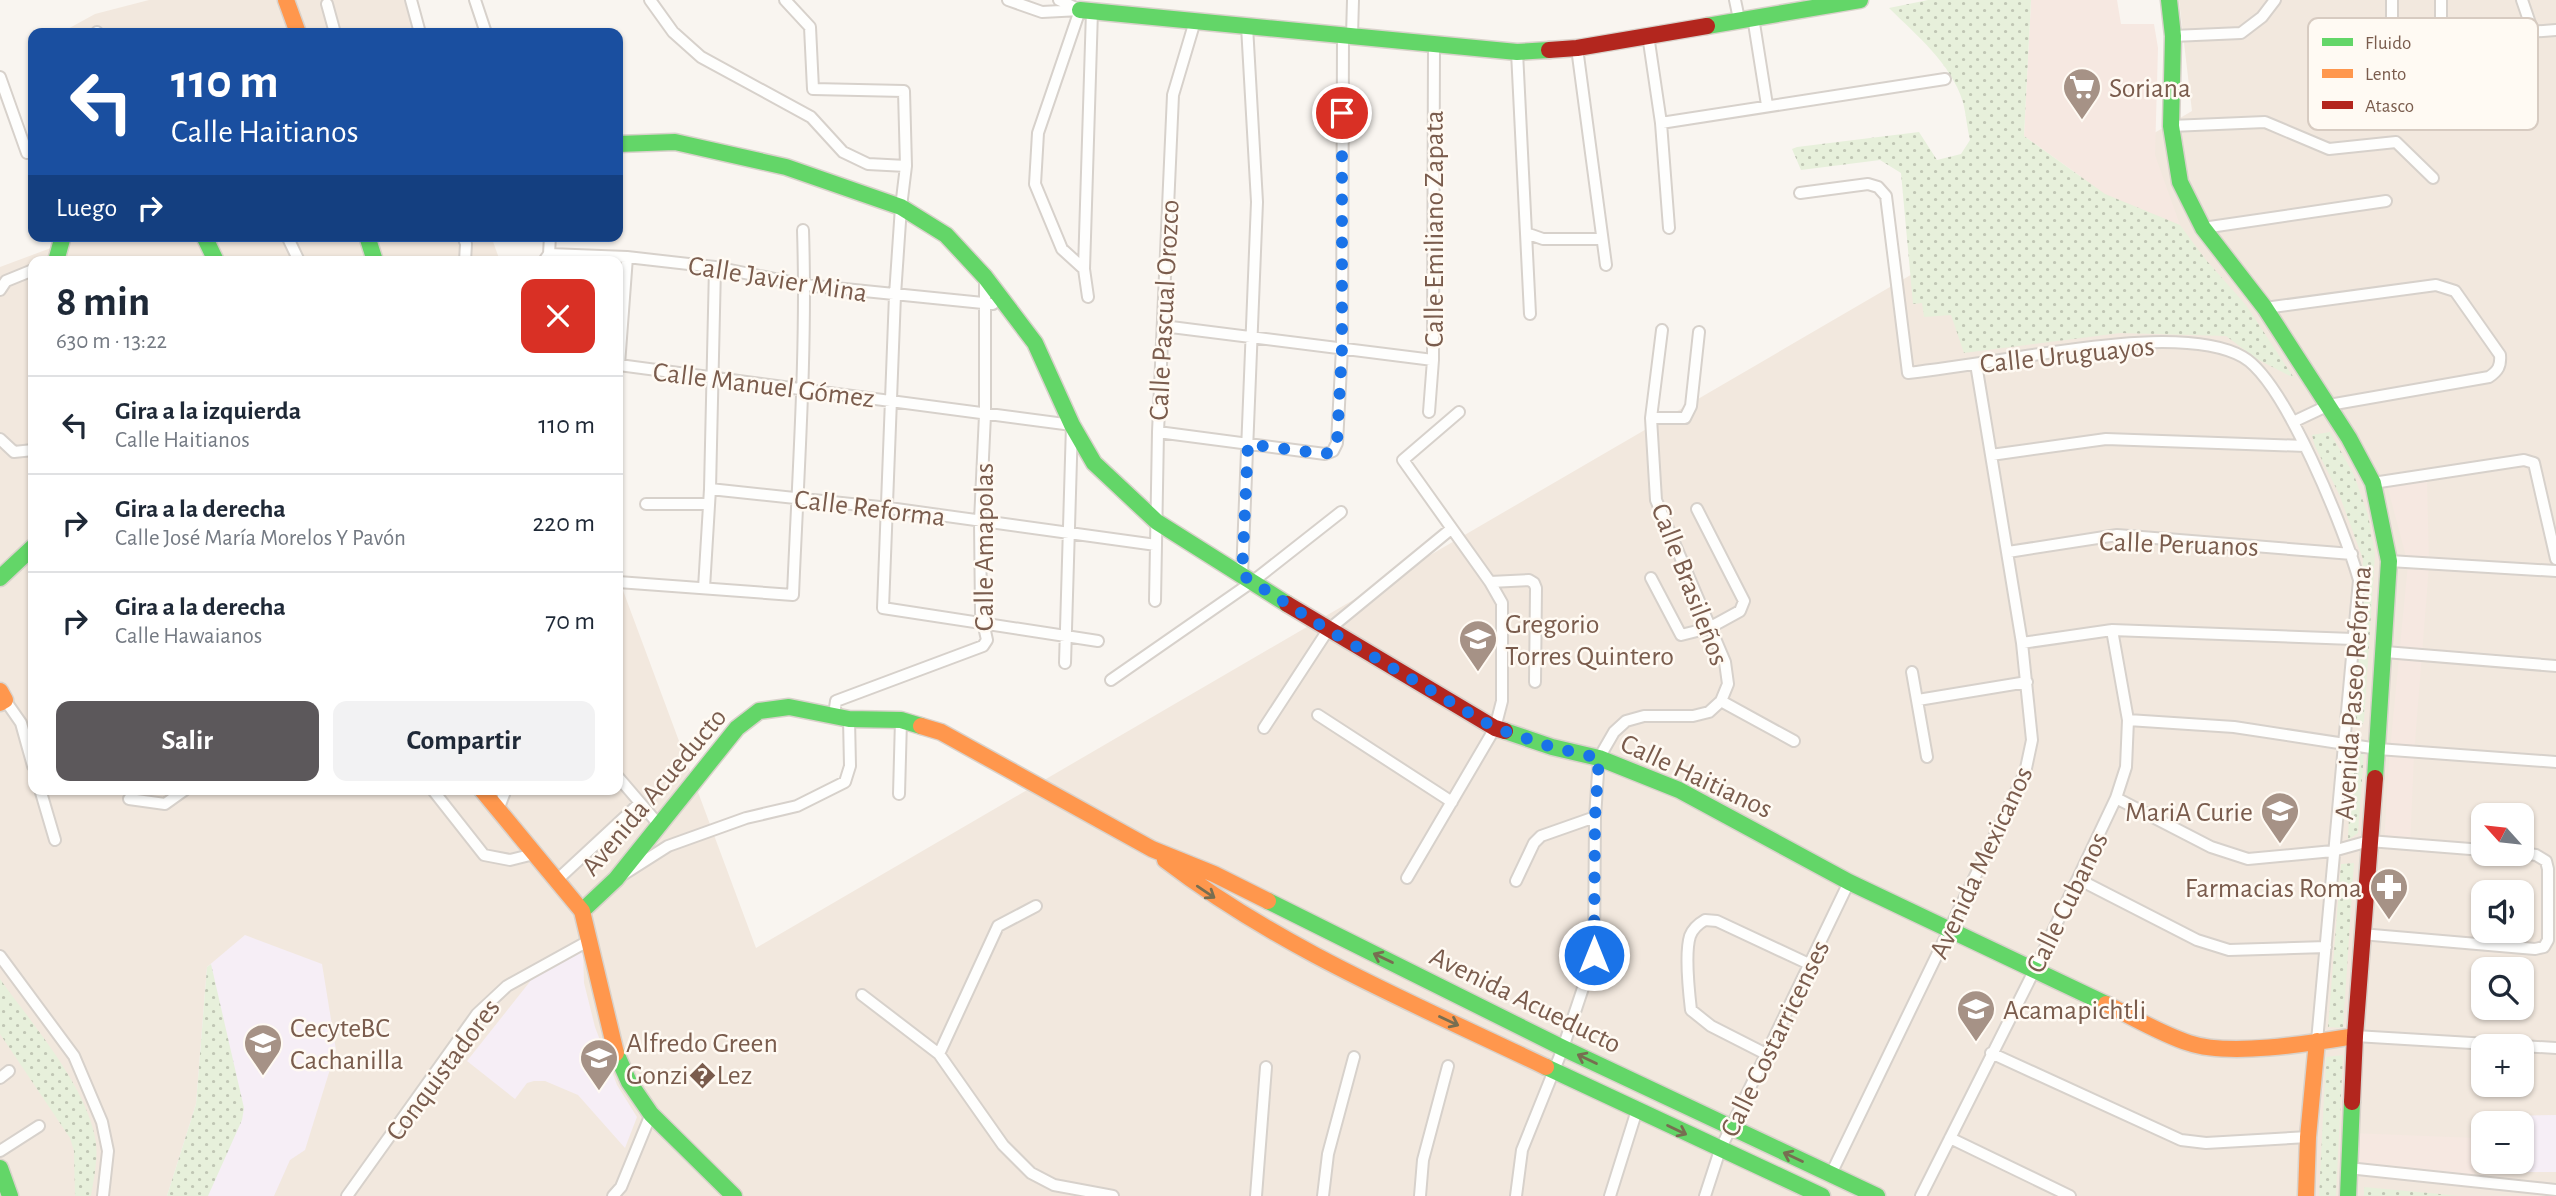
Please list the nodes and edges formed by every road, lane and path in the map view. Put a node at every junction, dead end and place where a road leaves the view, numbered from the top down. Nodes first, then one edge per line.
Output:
1 (286, 0) edge
2 (411, 0) edge
3 (475, 0) edge
4 (650, 0) edge
5 (785, 0) edge
6 (1008, 0) edge
7 (1059, 0) edge
8 (1353, 0) edge
9 (1735, 0) edge
10 (1860, 0) edge
11 (2169, 0) edge
12 (2275, 0) edge
13 (2392, 0) edge
14 (2441, 0) edge
15 (2522, 0) edge
16 (327, 4) dead end
17 (1086, 10) junction
18 (1746, 18) junction
19 (2392, 18) edge
20 (2441, 18) edge
21 (2528, 18) edge
22 (1195, 21) junction
23 (1247, 26) junction
24 (296, 28) edge
25 (334, 28) edge
26 (419, 28) edge
27 (484, 28) edge
28 (2556, 30) edge
29 (2538, 32) edge
30 (1347, 35) junction
31 (1648, 35) junction
32 (2173, 36) junction
33 (1434, 45) junction
34 (1577, 48) junction
35 (1517, 52) junction
36 (0, 77) edge
37 (1945, 79) dead end
38 (1768, 105) junction
39 (1661, 123) junction
40 (2171, 126) junction
41 (623, 144) edge
42 (27, 153) dead end
43 (906, 166) junction
44 (2433, 178) dead end
45 (1800, 192) dead end
46 (2386, 201) dead end
47 (901, 207) junction
48 (1669, 228) dead end
49 (2203, 228) junction
50 (803, 230) dead end
51 (1526, 233) junction
52 (1602, 239) junction
53 (623, 257) edge
54 (627, 257) junction
55 (1606, 265) dead end
56 (715, 267) junction
57 (1084, 269) junction
58 (28, 272) edge
59 (985, 278) junction
60 (805, 285) junction
61 (0, 290) edge
62 (895, 295) junction
63 (1088, 297) dead end
64 (986, 304) junction
65 (1006, 305) junction
66 (2265, 308) junction
67 (623, 311) edge
68 (1530, 314) dead end
69 (1163, 326) junction
70 (1662, 330) dead end
71 (1699, 332) dead end
72 (1253, 338) junction
73 (1342, 348) junction
74 (1433, 360) junction
75 (1976, 364) junction
76 (623, 365) edge
77 (2262, 372) joint
78 (712, 376) junction
79 (802, 390) junction
80 (892, 400) junction
81 (2329, 405) junction
82 (1429, 412) dead end
83 (1460, 412) dead end
84 (985, 415) junction
85 (1651, 418) junction
86 (2293, 422) junction
87 (1072, 425) junction
88 (1158, 432) junction
89 (0, 439) edge
90 (1248, 444) junction
91 (2305, 446) junction
92 (28, 451) edge
93 (1991, 455) junction
94 (2373, 483) junction
95 (710, 489) junction
96 (797, 497) junction
97 (646, 504) dead end
98 (709, 504) junction
99 (889, 508) junction
100 (1697, 509) dead end
101 (1341, 512) dead end
102 (980, 521) junction
103 (1157, 522) junction
104 (1451, 529) junction
105 (1068, 534) junction
106 (1156, 545) junction
107 (28, 552) edge
108 (2008, 552) junction
109 (2352, 554) junction
110 (2556, 559) edge
111 (2389, 561) junction
112 (2556, 571) edge
113 (0, 578) edge
114 (1247, 578) junction
115 (1651, 578) dead end
116 (623, 582) edge
117 (1490, 582) junction
118 (704, 588) junction
119 (1155, 601) dead end
120 (984, 624) junction
121 (1709, 628) junction
122 (1328, 630) junction
123 (2112, 630) junction
124 (1065, 637) junction
125 (2353, 639) junction
126 (1098, 641) dead end
127 (2022, 643) junction
128 (2385, 652) junction
129 (1065, 663) dead end
130 (2556, 666) edge
131 (1912, 672) dead end
132 (1111, 680) dead end
133 (1535, 681) dead end
134 (2026, 682) junction
135 (2, 698) edge
136 (1918, 700) junction
137 (1721, 701) junction
138 (1318, 715) dead end
139 (842, 717) junction
140 (901, 720) junction
141 (2128, 720) junction
142 (1264, 728) dead end
143 (1495, 728) junction
144 (1794, 741) dead end
145 (2345, 743) junction
146 (28, 749) edge
147 (2378, 749) junction
148 (1927, 757) dead end
149 (1599, 758) junction
150 (2556, 762) edge
151 (623, 784) edge
152 (900, 794) dead end
153 (42, 795) edge
154 (178, 795) edge
155 (437, 795) edge
156 (486, 795) edge
157 (504, 795) edge
158 (2116, 798) junction
159 (129, 799) dead end
160 (1452, 802) junction
161 (640, 803) junction
162 (498, 810) junction
163 (1595, 817) junction
164 (660, 826) junction
165 (55, 840) dead end
166 (2369, 841) junction
167 (1152, 849) junction
168 (2471, 849) edge
169 (2333, 850) junction
170 (534, 854) junction
171 (2534, 855) edge
172 (1407, 878) dead end
173 (616, 879) junction
174 (2078, 879) junction
175 (556, 880) junction
176 (1516, 880) dead end
177 (1849, 882) junction
178 (1036, 906) dead end
179 (582, 911) junction
180 (1950, 929) junction
181 (2361, 934) junction
182 (590, 940) junction
183 (2326, 947) junction
184 (0, 956) edge
185 (1809, 964) junction
186 (2035, 969) junction
187 (862, 995) dead end
188 (2355, 1036) junction
189 (2317, 1041) junction
190 (1563, 1048) junction
191 (2556, 1048) edge
192 (1992, 1053) junction
193 (939, 1054) junction
194 (1766, 1055) junction
195 (1354, 1057) dead end
196 (1448, 1066) dead end
197 (1266, 1067) dead end
198 (1553, 1070) junction
199 (1637, 1110) junction
200 (651, 1114) junction
201 (39, 1126) dead end
202 (1730, 1128) junction
203 (2308, 1137) junction
204 (1950, 1138) junction
205 (1720, 1150) junction
206 (0, 1151) edge
207 (0, 1168) edge
208 (2348, 1168) junction
209 (1830, 1174) junction
210 (2556, 1190) edge
211 (1819, 1195) edge
212 (10, 1196) edge
213 (103, 1196) edge
214 (348, 1196) edge
215 (613, 1196) edge
216 (734, 1196) edge
217 (1112, 1196) edge
218 (1256, 1196) edge
219 (1323, 1196) edge
220 (1420, 1196) edge
221 (1516, 1196) edge
222 (1610, 1196) edge
223 (1705, 1196) edge
224 (1877, 1196) edge
225 (1921, 1196) edge
226 (2070, 1196) edge
227 (2306, 1196) edge
228 (2348, 1196) edge

1 - 24 main road
2 - 26 street
3 - 27 street
4 - 43 street
5 - 43 street
6 - 17 street
7 - 17 street
8 - 30 street
9 - 18 street
10 - 18 main road
11 - 32 main road, Avenida Paseo Reforma
12 - 32 street
13 - 19 street
14 - 20 street
15 - 21 street
16 - 25 street
17 - 22 main road
17 - 57 street
17 - 57 street
18 - 31 main road
18 - 38 street
22 - 23 main road
22 - 69 street, Calle Pascual Orozco
23 - 30 main road
23 - 72 street
28 - 29 street
30 - 33 main road
30 - 73 street
31 - 34 main road
31 - 39 street
32 - 40 main road, Avenida Paseo Reforma
33 - 35 main road
33 - 74 street, Calle Emiliano Zapata
34 - 35 main road
34 - 52 street
35 - 51 street
36 - 42 street
37 - 38 street
38 - 39 street
39 - 48 street
40 - 44 street
40 - 49 main road, Avenida Paseo Reforma
41 - 47 main road, Calle Haitianos
43 - 47 street
45 - 75 street, Calle Uruguayos
46 - 49 street
47 - 59 main road, Calle Haitianos
47 - 62 street
49 - 66 main road, Avenida Paseo Reforma
50 - 60 street
51 - 52 street
51 - 68 street
52 - 55 street
53 - 54 street, Calle Javier Mina
54 - 56 street, Calle Javier Mina
54 - 67 street, Calle Manuel Gómez
56 - 60 street, Calle Javier Mina
56 - 78 street
57 - 63 street
58 - 61 street
59 - 64 street, Calle Amapolas
59 - 65 main road, Calle Haitianos
60 - 62 street, Calle Javier Mina
60 - 79 street
62 - 64 street, Calle Javier Mina
62 - 80 street
64 - 65 street, Calle Javier Mina
64 - 84 street, Calle Amapolas
65 - 87 main road, Calle Haitianos
66 - 81 main road, Avenida Paseo Reforma
66 - 81 street
69 - 72 street
69 - 88 street, Calle Pascual Orozco
70 - 85 street, Calle Brasileños
71 - 85 street
72 - 73 street
72 - 90 street
73 - 74 street
73 - 90 street
74 - 82 street, Calle Emiliano Zapata
75 - 77 street, Calle Uruguayos
75 - 93 street, Avenida Mexicanos
76 - 78 street, Calle Manuel Gómez
77 - 86 street, Avenida Paseo Reforma
78 - 79 street, Calle Manuel Gómez
78 - 95 street
79 - 80 street, Calle Manuel Gómez
79 - 96 street
80 - 84 street, Calle Manuel Gómez
80 - 99 street
81 - 86 street
81 - 94 main road, Avenida Paseo Reforma
83 - 104 street
84 - 87 street, Calle Manuel Gómez
84 - 102 street, Calle Amapolas
85 - 121 street, Calle Brasileños
86 - 91 street, Avenida Paseo Reforma
87 - 103 main road, Calle Haitianos
87 - 105 street
88 - 90 street
88 - 103 street, Calle Pascual Orozco
89 - 92 street
90 - 114 street
91 - 93 street
91 - 109 street, Avenida Paseo Reforma
93 - 108 street, Avenida Mexicanos
94 - 110 street
94 - 111 main road, Avenida Paseo Reforma
95 - 96 street, Calle Reforma
95 - 98 street
96 - 99 street, Calle Reforma
96 - 118 street
97 - 98 street
98 - 118 street
99 - 102 street, Calle Reforma
99 - 120 street
100 - 121 street
101 - 114 street
102 - 105 street, Calle Reforma
102 - 120 street, Calle Amapolas
103 - 106 street, Calle Pascual Orozco
103 - 114 main road, Calle Haitianos
104 - 117 street
104 - 122 street
105 - 106 street, Calle Reforma
105 - 124 street
106 - 119 street, Calle Pascual Orozco
107 - 113 main road
108 - 109 street, Calle Peruanos
108 - 127 street, Avenida Mexicanos
109 - 125 street, Avenida Paseo Reforma
111 - 112 street
111 - 128 main road, Avenida Paseo Reforma
114 - 122 main road, Calle Haitianos
114 - 132 street
115 - 121 street
116 - 118 street
117 - 133 street
117 - 143 street
120 - 124 street
120 - 139 street, Calle Amapolas
121 - 137 street, Calle Brasileños
122 - 142 street
122 - 143 main road, Calle Haitianos
123 - 125 street
123 - 127 street
123 - 141 street, Calle Cubanos
124 - 126 street
124 - 129 street
125 - 145 street, Avenida Paseo Reforma
127 - 134 street, Avenida Mexicanos
128 - 130 street
128 - 147 main road, Avenida Paseo Reforma
131 - 136 street
134 - 136 street
134 - 180 street, Avenida Mexicanos
135 - 146 street
136 - 148 street
137 - 144 street
137 - 149 street, Calle Brasileños
138 - 160 street
139 - 140 main road, Avenida Acueducto
139 - 164 main road, Avenida Acueducto
139 - 173 street
140 - 152 street
140 - 167 main road, Avenida Acueducto
141 - 145 street
141 - 158 street, Calle Cubanos
143 - 149 main road, Calle Haitianos
143 - 160 street
145 - 147 street
145 - 169 street, Avenida Paseo Reforma
147 - 150 street
147 - 166 main road, Avenida Paseo Reforma
149 - 163 street, Calle Brasileños
149 - 177 main road, Calle Haitianos
151 - 161 street
153 - 165 street
154 - 159 street
155 - 170 street
156 - 162 main road
157 - 162 street
158 - 169 street
158 - 174 street, Calle Cubanos
160 - 172 street
161 - 164 street
161 - 175 street
162 - 170 main road
163 - 176 street
163 - 190 street, Calle Brasileños
164 - 173 main road, Avenida Acueducto
166 - 168 street
166 - 169 street
166 - 181 main road, Avenida Paseo Reforma
190 -> 167 main road, Avenida Acueducto
167 -> 198 main road, Avenida Acueducto
169 - 183 street, Avenida Paseo Reforma
170 - 175 main road
171 - 181 street
173 - 179 main road, Avenida Acueducto
174 - 183 street
174 - 186 street, Calle Cubanos
175 - 179 main road
177 - 180 main road, Calle Haitianos
177 - 185 street, Calle Costarricenses
178 - 193 street
179 - 182 main road
180 - 186 main road, Calle Haitianos
180 - 209 street, Avenida Mexicanos
181 - 188 main road, Avenida Paseo Reforma
182 - 200 main road
182 - 214 street, Conquistadores
183 - 189 street, Avenida Paseo Reforma
184 - 213 street
185 - 194 street, Calle Costarricenses
185 - 194 street
186 - 189 main road, Calle Haitianos
186 - 192 street, Calle Cubanos
187 - 193 street
188 - 189 main road, Calle Haitianos
188 - 191 street
188 - 208 main road, Avenida Paseo Reforma
189 - 203 main road, Avenida Paseo Reforma
190 - 198 street, Calle Brasileños
202 -> 190 main road, Avenida Acueducto
192 - 203 street
192 - 204 street, Calle Cubanos
193 - 217 street
194 - 202 street, Calle Costarricenses
195 - 219 street
196 - 220 street
197 - 218 street
198 - 199 main road, Avenida Acueducto
198 - 221 street, Calle Brasileños
199 -> 205 main road, Avenida Acueducto
199 - 222 street
200 - 215 street
200 - 216 main road
201 - 206 street
202 - 205 street, Calle Costarricenses
209 -> 202 main road, Avenida Acueducto
203 - 227 main road, Avenida Paseo Reforma
204 - 225 street, Calle Cubanos
204 - 226 street
205 - 211 main road, Avenida Acueducto
205 - 223 street, Calle Costarricenses
207 - 212 main road
208 - 210 street
208 - 228 main road, Avenida Paseo Reforma
209 - 224 main road, Avenida Acueducto

